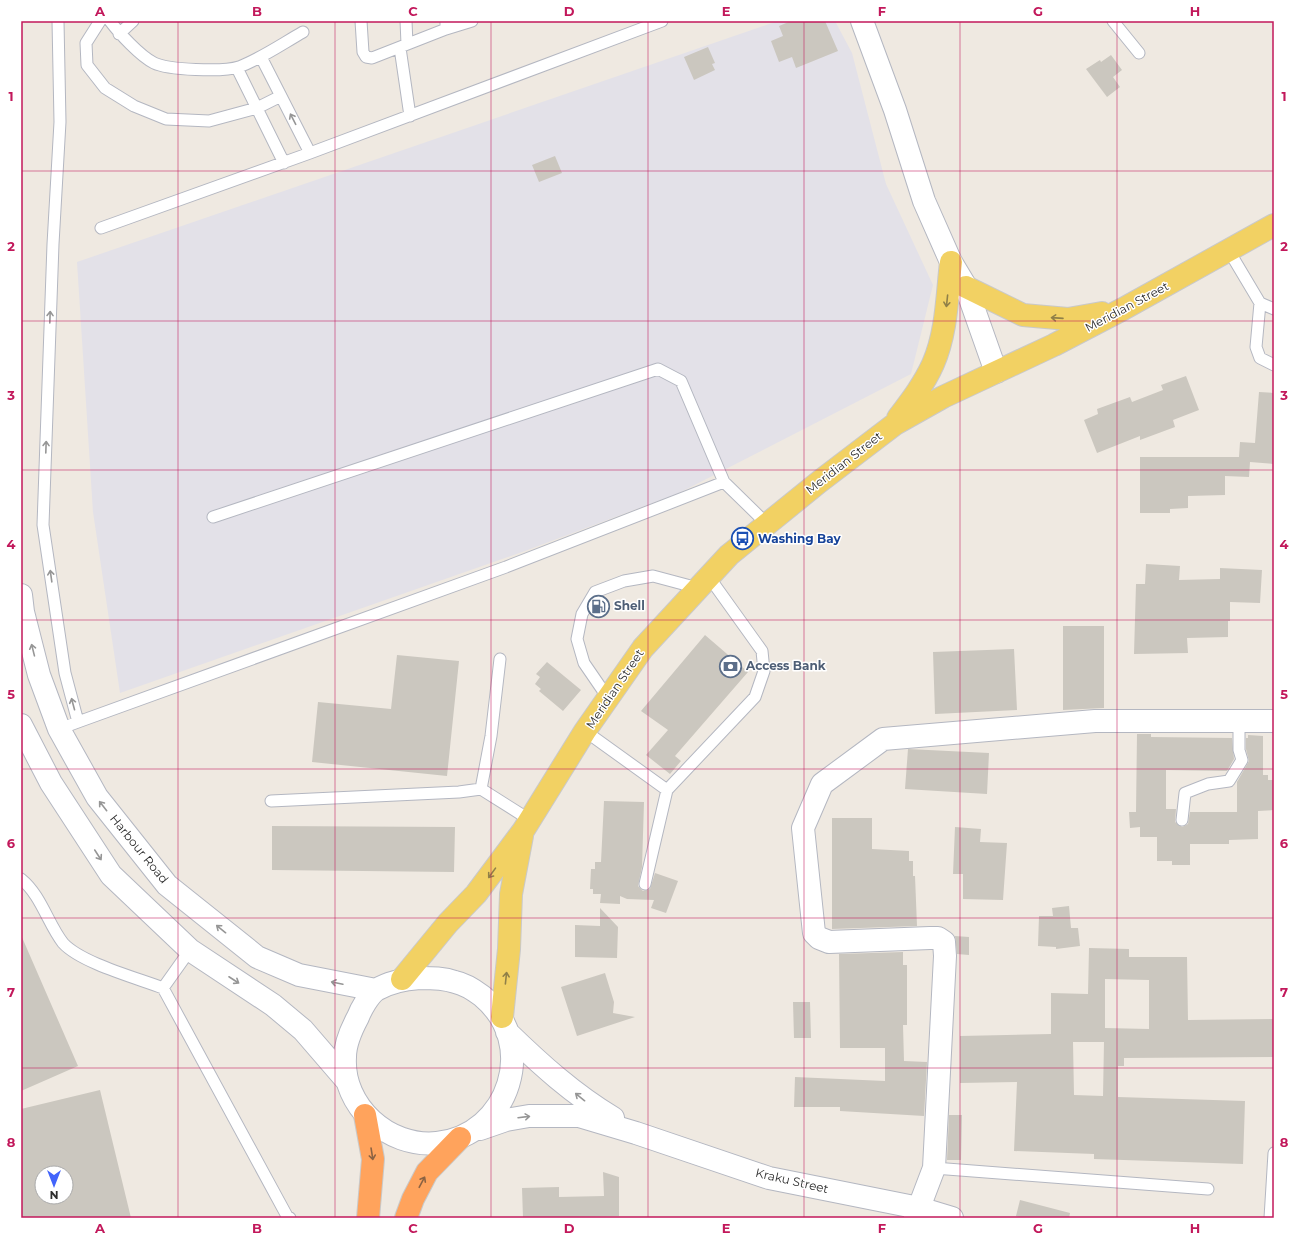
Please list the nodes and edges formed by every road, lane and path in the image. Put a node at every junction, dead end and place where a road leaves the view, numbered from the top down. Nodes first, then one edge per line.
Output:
1 (58, 21) edge
2 (100, 21) edge
3 (110, 21) edge
4 (133, 21) edge
5 (361, 21) edge
6 (406, 21) edge
7 (472, 21) edge
8 (662, 21) edge
9 (862, 21) edge
10 (1113, 21) edge
11 (446, 25) edge
12 (303, 32) dead end
13 (119, 34) junction
14 (404, 46) junction
15 (1139, 53) dead end
16 (261, 57) junction
17 (237, 68) junction
18 (281, 96) junction
19 (257, 108) junction
20 (410, 116) junction
21 (310, 153) junction
22 (284, 163) junction
23 (1274, 225) edge
24 (101, 228) dead end
25 (1229, 251) junction
26 (951, 262) junction
27 (966, 287) junction
28 (1260, 303) junction
29 (1274, 309) edge
30 (1123, 310) junction
31 (1274, 365) edge
32 (996, 372) junction
33 (894, 424) junction
34 (724, 482) junction
35 (213, 517) dead end
36 (767, 524) junction
37 (704, 583) junction
38 (21, 595) edge
39 (500, 660) dead end
40 (30, 673) edge
41 (608, 698) junction
42 (1239, 721) junction
43 (1274, 721) edge
44 (21, 725) edge
45 (68, 726) junction
46 (585, 732) junction
47 (21, 759) edge
48 (52, 783) junction
49 (481, 788) junction
50 (667, 790) junction
51 (271, 801) dead end
52 (1182, 820) dead end
53 (527, 825) junction
54 (21, 879) edge
55 (645, 884) dead end
56 (190, 950) junction
57 (402, 979) junction
58 (163, 988) junction
59 (376, 990) junction
60 (504, 1025) junction
61 (348, 1081) junction
62 (365, 1115) junction
63 (636, 1133) junction
64 (466, 1134) junction
65 (1274, 1153) edge
66 (934, 1168) junction
67 (1208, 1189) dead end
68 (917, 1213) edge
69 (290, 1218) edge
70 (368, 1218) edge
71 (406, 1218) edge
72 (952, 1218) edge
73 (1270, 1218) edge

45 -> 1 lane
2 - 19 lane
3 - 13 lane
4 - 13 lane
5 - 14 lane
6 - 14 lane
7 - 11 lane
8 - 20 lane
9 - 26 main road
10 - 15 lane
11 - 14 lane
12 - 16 lane
13 - 17 lane
14 - 20 lane
16 - 17 lane
16 - 18 lane
17 - 19 lane
18 - 19 lane
21 -> 18 lane
19 - 22 lane
20 - 21 lane
21 - 22 lane
22 - 24 lane
23 - 25 main road, Meridian Street
25 - 28 lane
25 - 30 main road, Meridian Street
26 - 27 main road
26 -> 33 main road
30 -> 27 main road
27 - 32 main road
28 - 29 lane
28 - 31 lane
30 - 32 main road, Meridian Street
32 - 33 main road, Meridian Street
33 - 36 main road, Meridian Street
34 - 35 lane
34 - 36 lane
34 - 45 lane
36 - 37 main road, Meridian Street
37 - 41 main road, Meridian Street
37 - 41 lane
37 - 50 lane
40 -> 38 main road, Harbour Road
39 - 49 lane
40 - 45 main road, Harbour Road
41 - 46 main road, Meridian Street
42 - 43 main road
42 - 52 lane
42 - 66 main road
44 - 48 main road
59 -> 45 main road, Harbour Road
46 - 50 lane
46 - 53 main road, Meridian Street
47 - 48 main road
48 -> 56 main road
49 - 51 lane
49 - 53 lane
50 - 55 lane
53 -> 57 main road, Meridian Street
60 -> 53 main road, Meridian Street
54 - 58 lane
56 - 58 lane
56 -> 61 main road
57 - 59 main road
57 - 60 main road, Kraku Street
58 - 69 lane
59 - 61 main road
63 -> 60 main road, Kraku Street
60 - 64 main road
61 - 62 main road, Kraku Street
62 - 64 main road, Kraku Street
62 -> 70 highway
64 -> 63 main road, Kraku Street
63 - 68 main road, Kraku Street
71 -> 64 highway
65 - 73 lane
66 - 67 lane
66 - 68 main road
68 - 72 main road, Kraku Street

